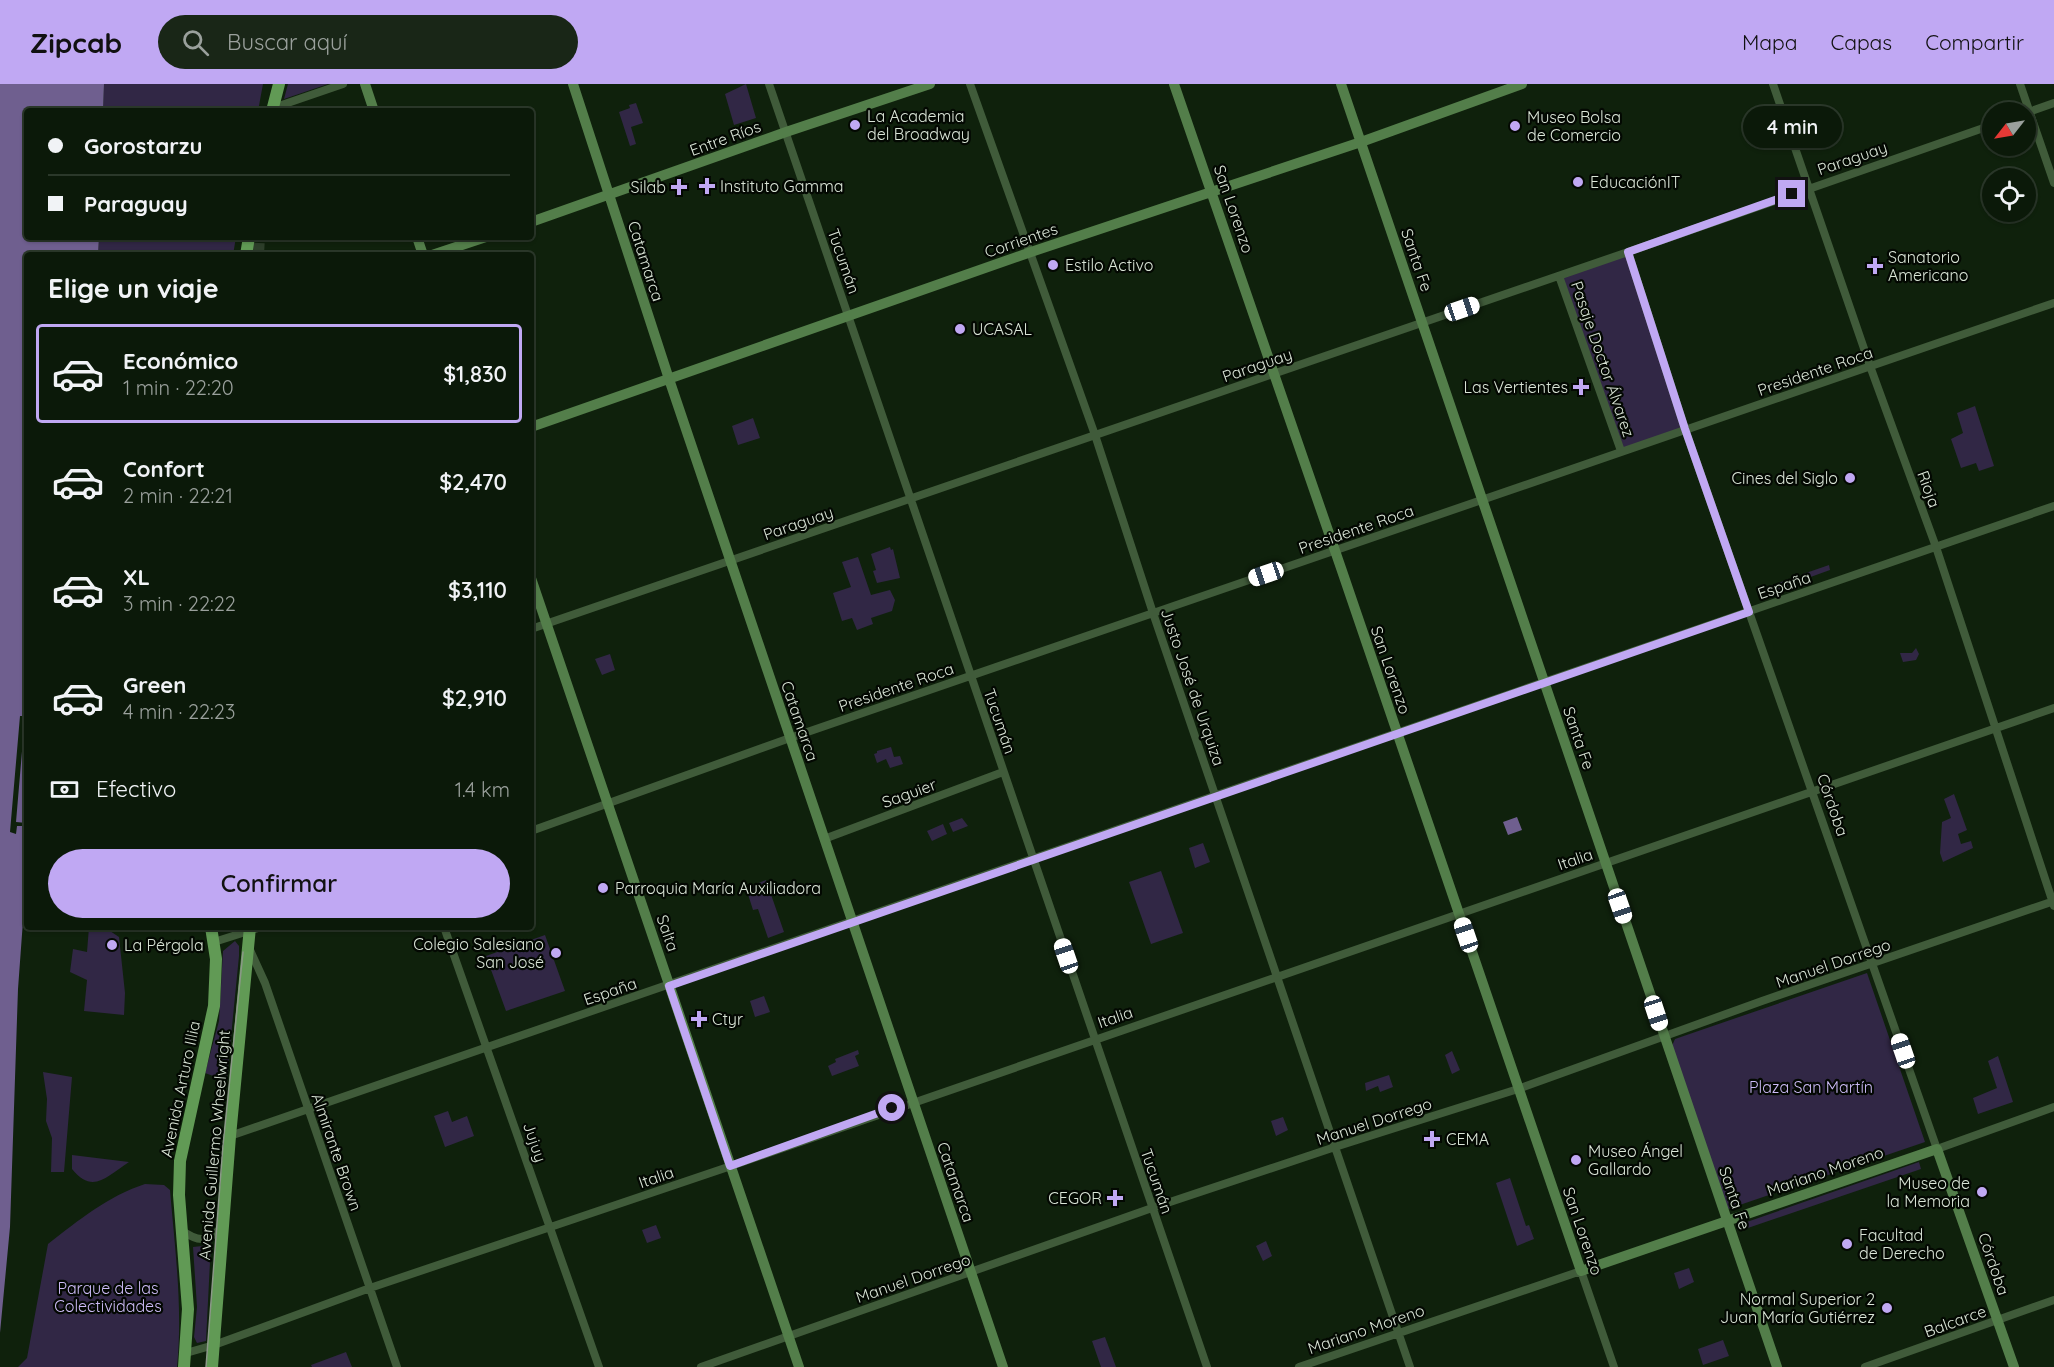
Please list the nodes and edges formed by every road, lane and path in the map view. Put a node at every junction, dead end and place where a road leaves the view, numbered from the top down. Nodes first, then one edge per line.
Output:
1 (279, 84) edge
2 (343, 84) edge
3 (365, 84) edge
4 (573, 84) edge
5 (770, 84) edge
6 (930, 84) edge
7 (970, 84) edge
8 (1174, 84) edge
9 (1341, 84) edge
10 (1522, 84) edge
11 (1773, 84) edge
12 (2020, 84) edge
13 (2024, 102) edge
14 (2054, 103) edge
15 (273, 108) edge
16 (277, 108) edge
17 (373, 108) edge
18 (2036, 109) edge
19 (1982, 128) edge
20 (786, 132) junction
21 (2036, 136) edge
22 (1360, 142) junction
23 (2054, 183) edge
24 (1809, 188) junction
25 (1212, 193) junction
26 (609, 195) junction
27 (534, 221) edge
28 (477, 240) edge
29 (441, 252) edge
30 (1031, 252) junction
31 (1628, 252) junction
32 (1559, 276) junction
33 (2054, 303) edge
34 (848, 316) junction
35 (1423, 323) junction
36 (1870, 366) junction
37 (1275, 373) junction
38 (669, 379) junction
39 (534, 426) edge
40 (1685, 429) junction
41 (1095, 435) junction
42 (1621, 451) junction
43 (910, 498) junction
44 (1483, 499) junction
45 (2054, 506) edge
46 (1936, 547) junction
47 (1334, 551) junction
48 (730, 560) junction
49 (534, 587) edge
50 (1749, 612) junction
51 (1154, 613) junction
52 (547, 624) junction
53 (534, 628) edge
54 (971, 676) junction
55 (1544, 682) junction
56 (2054, 708) edge
57 (1995, 728) junction
58 (1396, 733) junction
59 (790, 738) junction
60 (1004, 772) junction
61 (1812, 792) junction
62 (1216, 796) junction
63 (608, 803) junction
64 (534, 830) edge
65 (824, 839) junction
66 (1033, 859) junction
67 (1605, 863) junction
68 (2053, 902) edge
69 (1458, 913) junction
70 (852, 921) junction
71 (212, 930) edge
72 (247, 930) edge
73 (252, 930) edge
74 (445, 930) edge
75 (214, 942) junction
76 (248, 946) junction
77 (1872, 963) junction
78 (1277, 976) junction
79 (669, 986) junction
80 (1665, 1038) junction
81 (1094, 1039) junction
82 (487, 1047) junction
83 (1518, 1089) junction
84 (913, 1101) junction
85 (2054, 1107) edge
86 (307, 1109) junction
87 (230, 1136) junction
88 (1335, 1147) junction
89 (1937, 1149) junction
90 (730, 1166) junction
91 (1152, 1208) junction
92 (1727, 1220) junction
93 (222, 1227) junction
94 (550, 1228) junction
95 (181, 1230) junction
96 (1581, 1271) junction
97 (970, 1272) junction
98 (370, 1288) junction
99 (2054, 1300) edge
100 (1997, 1320) junction
101 (1398, 1334) junction
102 (789, 1336) junction
103 (214, 1345) junction
104 (186, 1353) junction
105 (184, 1367) edge
106 (212, 1367) edge
107 (397, 1367) edge
108 (599, 1367) edge
109 (701, 1367) edge
110 (799, 1367) edge
111 (1003, 1367) edge
112 (1207, 1367) edge
113 (1299, 1367) edge
114 (1410, 1367) edge
115 (1614, 1367) edge
116 (1777, 1367) edge
117 (1865, 1367) edge
118 (2014, 1367) edge

1 - 15 main road
2 - 16 street
3 - 17 main road
4 - 26 main road, Catamarca
5 - 20 street, Tucumán
6 - 20 main road, Entre Ríos
7 - 30 street, Justo José de Urquiza
8 - 25 main road, San Lorenzo
9 - 22 main road, Santa Fe
10 - 22 main road, Corrientes
11 - 24 street, Rioja
12 - 13 street
14 - 18 street
19 - 24 street, Paraguay
20 - 26 main road, Entre Ríos
20 - 34 street, Tucumán
21 - 23 street
22 - 25 main road, Corrientes
22 - 35 main road, Santa Fe
24 - 31 street, Paraguay
24 - 36 street, Rioja
25 - 30 main road, Corrientes
25 - 37 main road, San Lorenzo
26 - 27 main road, Entre Ríos
26 - 38 main road, Catamarca
28 - 29 main road
30 - 34 main road, Corrientes
30 - 41 street, Justo José de Urquiza
31 - 32 street, Paraguay
31 - 40 street, Córdoba
32 - 35 street, Paraguay
32 - 42 street, Pasaje Doctor Álvarez
33 - 36 street, Presidente Roca
34 - 38 main road, Corrientes
34 - 43 street, Tucumán
35 - 37 street, Paraguay
35 - 44 main road, Santa Fe
36 - 40 street, Presidente Roca
36 - 46 street, Rioja
37 - 41 street, Paraguay
37 - 47 main road, San Lorenzo
38 - 39 main road, Corrientes
38 - 48 main road, Catamarca
40 - 42 street, Presidente Roca
40 - 50 street, Córdoba
41 - 43 street, Paraguay
41 - 51 street, Justo José de Urquiza
42 - 44 street, Presidente Roca
43 - 48 street, Paraguay
43 - 54 street, Tucumán
44 - 47 street, Presidente Roca
44 - 55 main road, Santa Fe
45 - 46 street, España
46 - 50 street, España
46 - 57 street, Rioja
47 - 51 street, Presidente Roca
47 - 58 main road, San Lorenzo
48 - 52 street, Paraguay
48 - 59 main road, Catamarca
49 - 52 main road, Salta
50 - 55 street, España
50 - 61 street, Córdoba
51 - 54 street, Presidente Roca
51 - 62 street, Justo José de Urquiza
52 - 53 street, Paraguay
52 - 63 main road, Salta
54 - 59 street, Presidente Roca
54 - 60 street, Tucumán
55 - 58 street, España
55 - 67 main road, Santa Fe
56 - 57 street, Italia
57 - 61 street, Italia
57 - 68 street, Rioja
58 - 62 street, España
58 - 69 main road, San Lorenzo
59 - 63 street, Presidente Roca
59 - 65 main road, Catamarca
60 - 65 street, Saguier
60 - 66 street, Tucumán
61 - 67 street, Italia
61 - 77 street, Córdoba
62 - 66 street, España
62 - 78 street, Justo José de Urquiza
63 - 64 street, Presidente Roca
63 - 79 main road, Salta
65 - 70 main road, Catamarca
66 - 70 street, España
66 - 81 street, Tucumán
67 - 69 street, Italia
67 - 80 main road, Santa Fe
68 - 77 street, Manuel Dorrego
69 - 78 street, Italia
69 - 83 main road, San Lorenzo
70 - 79 street, España
70 - 84 main road, Catamarca
71 - 75 main road, Avenida Arturo Illia
72 - 75 street
73 - 76 main road, Avenida Guillermo Wheelwright
74 - 82 street, Jujuy
75 - 95 main road, Avenida Arturo Illia
76 - 86 street, Almirante Brown
76 - 87 main road, Avenida Guillermo Wheelwright
77 - 80 street, Manuel Dorrego
77 - 89 street, Córdoba
78 - 81 street, Italia
78 - 88 street, Justo José de Urquiza
79 - 82 street, España
79 - 90 main road, Salta
80 - 83 street, Manuel Dorrego
80 - 92 main road, Santa Fe
81 - 84 street, Italia
81 - 91 street, Tucumán
82 - 86 street, España
82 - 94 street, Jujuy
83 - 88 street, Manuel Dorrego
83 - 96 main road, San Lorenzo
84 - 90 street, Italia
84 - 97 main road, Catamarca
85 - 89 street, Mariano Moreno
86 - 87 street, España
86 - 98 street, Almirante Brown
87 - 93 main road, Avenida Guillermo Wheelwright
88 - 91 street, Manuel Dorrego
88 - 101 street, Justo José de Urquiza
89 - 92 main road, Mariano Moreno
89 - 100 main road, Córdoba
90 - 94 street, Italia
90 - 102 main road, Salta
91 - 97 street, Manuel Dorrego
91 - 112 street, Tucumán
92 - 96 main road, Mariano Moreno
92 - 116 main road, Santa Fe
93 - 95 street
93 - 103 main road, Avenida Guillermo Wheelwright
94 - 98 street, Italia
94 - 108 street, Jujuy
95 - 104 main road, Avenida Arturo Illia
96 - 101 street, Mariano Moreno
96 - 115 street, San Lorenzo
97 - 102 street, Manuel Dorrego
97 - 111 main road, Catamarca
98 - 103 street, Italia
98 - 107 street, Almirante Brown
99 - 100 street, Balcarce
100 - 117 street, Balcarce
100 - 118 main road, Córdoba
101 - 113 street, Mariano Moreno
101 - 114 street, Justo José de Urquiza
102 - 109 street, Manuel Dorrego
102 - 110 main road, Salta
103 - 104 street, Italia
103 - 106 main road, Avenida Guillermo Wheelwright
104 - 105 main road, Avenida Arturo Illia

